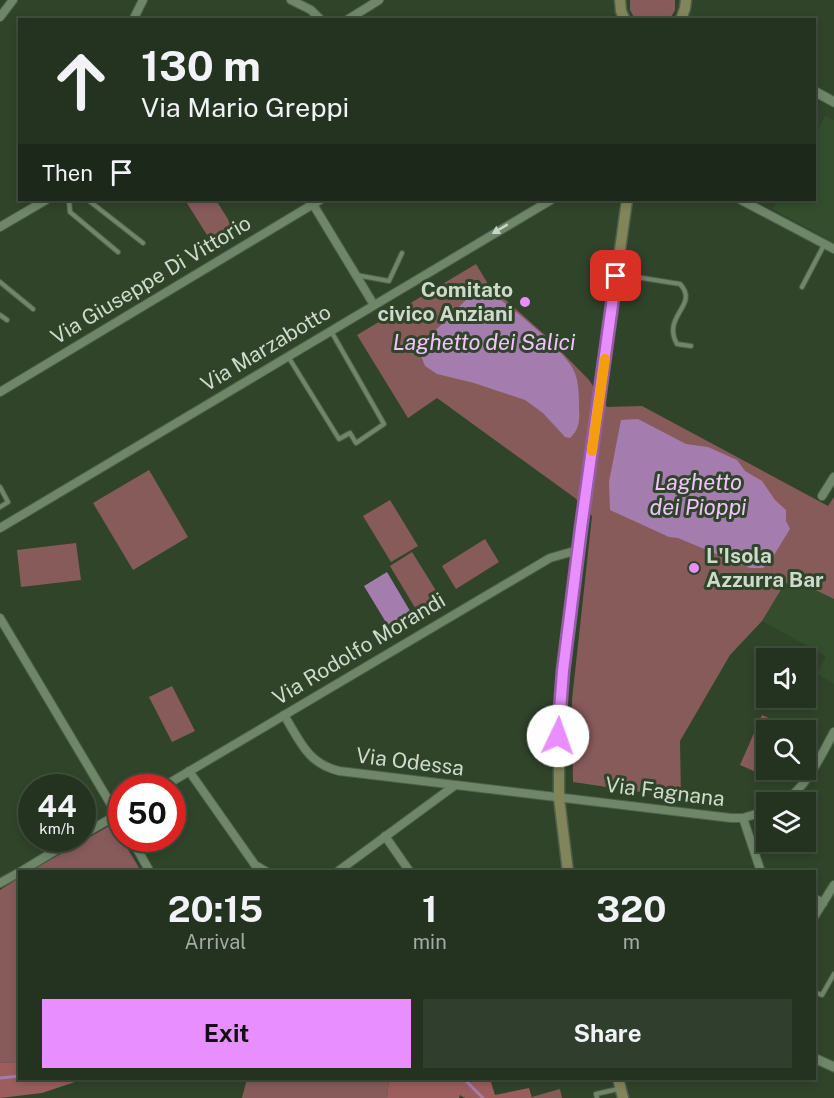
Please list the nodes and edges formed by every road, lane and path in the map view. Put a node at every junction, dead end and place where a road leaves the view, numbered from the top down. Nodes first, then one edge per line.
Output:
1 (13, 0) edge
2 (143, 0) edge
3 (291, 0) edge
4 (380, 0) edge
5 (620, 0) edge
6 (686, 0) edge
7 (0, 17) edge
8 (134, 18) edge
9 (319, 18) edge
10 (350, 18) edge
11 (624, 18) edge
12 (685, 18) edge
13 (816, 92) edge
14 (834, 102) edge
15 (44, 201) edge
16 (71, 201) edge
17 (89, 201) edge
18 (314, 201) edge
19 (549, 201) edge
20 (627, 201) edge
21 (743, 201) edge
22 (0, 227) edge
23 (143, 243) dead end
24 (825, 244) junction
25 (834, 249) edge
26 (118, 252) dead end
27 (402, 253) dead end
28 (616, 274) junction
29 (356, 275) junction
30 (0, 282) edge
31 (802, 287) dead end
32 (374, 305) junction
33 (33, 309) dead end
34 (0, 315) edge
35 (6, 320) dead end
36 (331, 330) junction
37 (691, 346) dead end
38 (288, 356) junction
39 (0, 392) edge
40 (834, 477) edge
41 (0, 487) edge
42 (822, 496) dead end
43 (0, 507) edge
44 (0, 528) edge
45 (578, 550) junction
46 (0, 618) edge
47 (284, 715) junction
48 (834, 732) edge
49 (189, 771) junction
50 (184, 774) edge
51 (453, 786) junction
52 (796, 792) edge
53 (108, 795) edge
54 (559, 798) junction
55 (756, 815) edge
56 (743, 818) junction
57 (386, 836) junction
58 (53, 852) edge
59 (138, 852) edge
60 (23, 870) edge
61 (149, 870) edge
62 (264, 870) edge
63 (340, 870) edge
64 (409, 870) edge
65 (568, 870) edge
66 (760, 870) edge
67 (18, 873) edge
68 (0, 883) edge
69 (834, 885) edge
70 (816, 899) edge
71 (823, 903) junction
72 (816, 914) edge
73 (834, 974) edge
74 (816, 993) edge
75 (816, 1059) edge
76 (833, 1065) edge
77 (620, 1088) edge
78 (597, 1098) edge

1 - 7 street
2 - 8 street
3 - 9 street
4 - 10 street
5 - 11 main road
6 - 12 main road
13 - 14 street
15 - 22 street
16 - 26 lane
17 - 23 lane
18 - 29 street
18 - 39 street, Via Giuseppe Di Vittorio
19 -> 32 street, Via Marzabotto
20 - 28 main road
21 - 24 street
24 - 25 street
24 - 31 lane
27 - 29 lane
28 - 37 lane
28 - 45 main road
29 - 32 street
30 - 33 lane
32 - 36 street, Via Marzabotto
34 - 35 lane
36 - 38 street, Via Marzabotto
36 - 38 lane
38 - 44 street, Via Marzabotto
40 - 42 street
41 - 43 lane
45 - 47 street, Via Rodolfo Morandi
45 - 54 main road
46 - 53 street
47 - 49 street, Via Rodolfo Morandi
47 - 51 street, Via Odessa
48 - 52 street
49 - 50 street, Via Rodolfo Morandi
49 - 62 street
51 - 54 street, Via Odessa
51 - 57 street
54 - 56 street, Via Fagnana
54 - 65 main road
55 - 56 street, Via Fagnana
56 - 66 street
57 - 63 street
57 - 64 street
58 - 60 street
59 - 61 street
67 - 68 street
69 - 71 street
70 - 71 street
71 - 72 street
73 - 74 lane
75 - 76 street
77 - 78 lane

